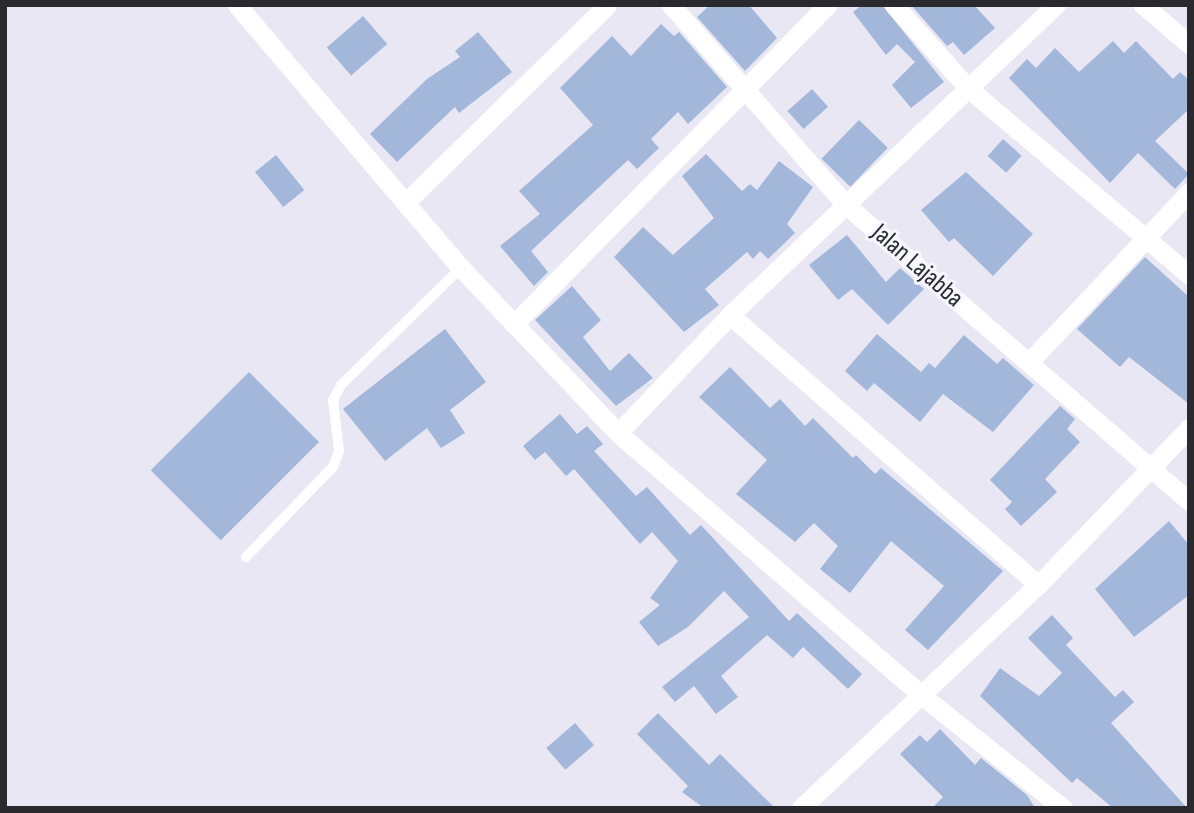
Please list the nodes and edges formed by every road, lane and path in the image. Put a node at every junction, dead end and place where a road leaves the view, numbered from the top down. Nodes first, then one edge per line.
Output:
1 (237, 5) edge
2 (607, 5) edge
3 (671, 5) edge
4 (827, 5) edge
5 (894, 5) edge
6 (1056, 5) edge
7 (1143, 5) edge
8 (1189, 44) edge
9 (968, 88) junction
10 (744, 93) junction
11 (1189, 192) edge
12 (407, 201) junction
13 (846, 205) junction
14 (1144, 235) junction
15 (461, 268) junction
16 (1189, 275) edge
17 (730, 315) junction
18 (514, 324) junction
19 (1029, 362) junction
20 (1189, 428) edge
21 (618, 433) junction
22 (1149, 466) junction
23 (1189, 501) edge
24 (246, 556) dead end
25 (1038, 585) junction
26 (920, 694) junction
27 (801, 808) edge
28 (1063, 808) edge

1 - 12 street
2 - 12 street
3 - 10 street, Jalan Lajabba
4 - 10 street
5 - 9 street
6 - 9 street
7 - 8 street
9 - 13 street
9 - 14 street
10 - 13 street, Jalan Lajabba
10 - 18 street
11 - 14 street
12 - 15 street
13 - 17 street
13 - 19 street, Jalan Lajabba
14 - 16 street
14 - 19 street
15 - 18 street
15 - 24 lane
17 - 21 street
17 - 25 street
18 - 21 street
19 - 22 street, Jalan Lajabba
20 - 22 street
21 - 26 street
22 - 23 street, Jalan Lajabba
22 - 25 street
25 - 26 street
26 - 27 street
26 - 28 street

